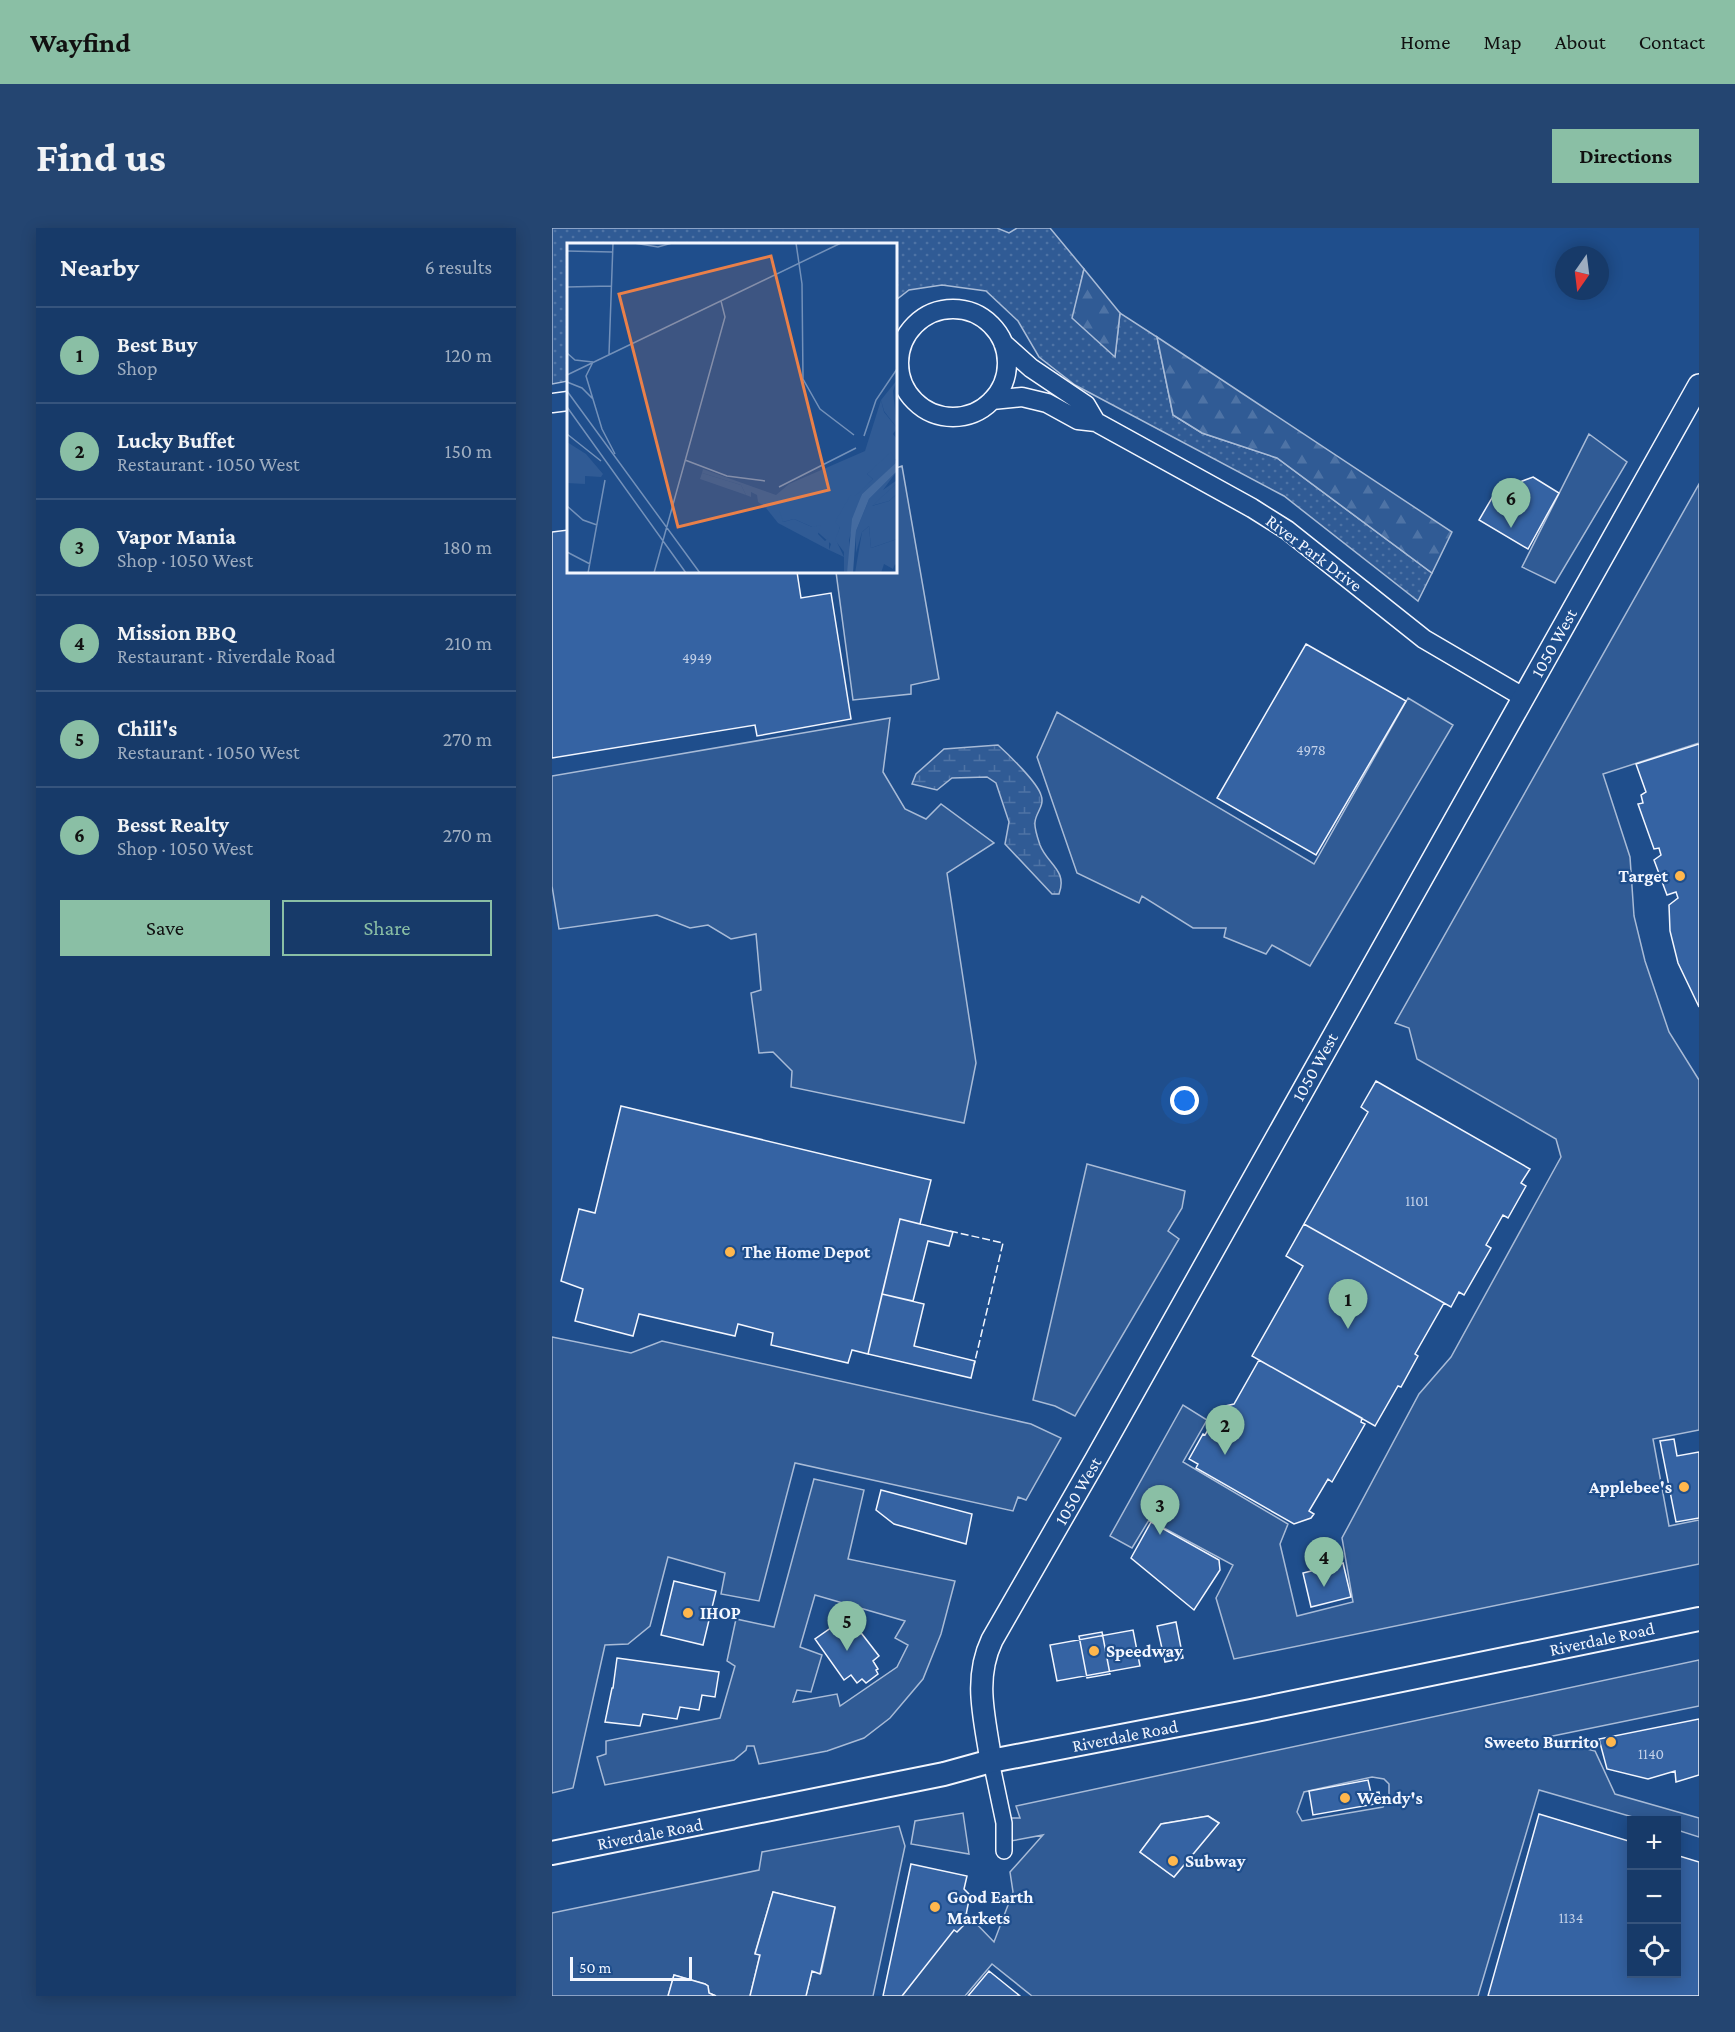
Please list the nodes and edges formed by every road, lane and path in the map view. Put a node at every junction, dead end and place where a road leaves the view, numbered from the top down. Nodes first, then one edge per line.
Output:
1 (902, 334) edge
2 (1003, 343) junction
3 (1699, 385) edge
4 (900, 386) edge
5 (567, 400) edge
6 (992, 400) junction
7 (552, 403) edge
8 (1096, 422) junction
9 (1523, 697) junction
10 (1699, 1619) edge
11 (991, 1761) junction
12 (1004, 1851) dead end
13 (552, 1854) edge

1 - 2 street
1 - 4 street
2 - 6 street
2 - 8 street, River Park Drive
3 - 9 main road, 1050 West
4 - 6 street
5 - 7 street
6 - 8 street, River Park Drive
8 - 9 street, River Park Drive
9 - 11 main road, 1050 West
10 - 11 main road, Riverdale Road
11 - 12 street
11 - 13 main road, Riverdale Road

